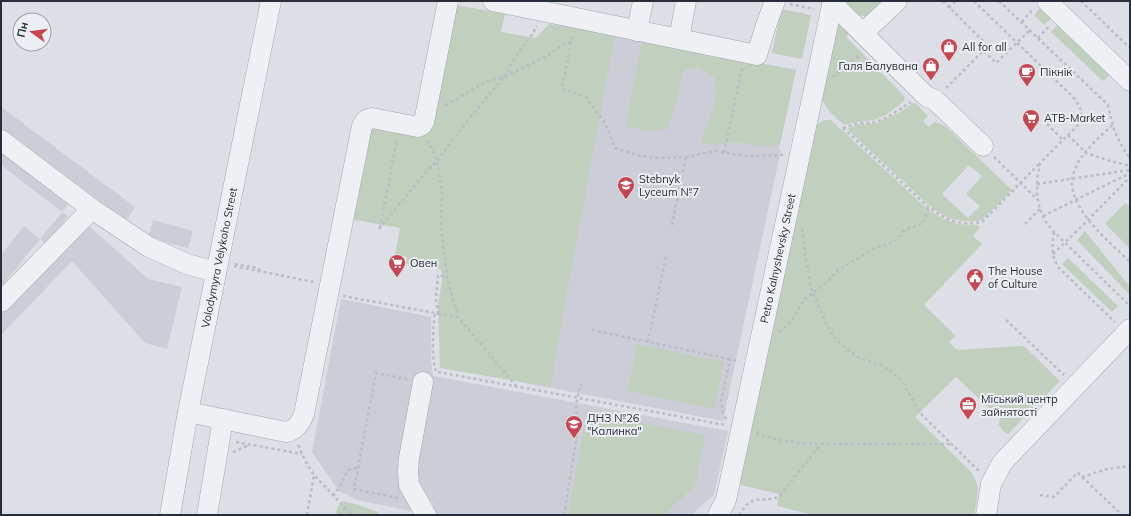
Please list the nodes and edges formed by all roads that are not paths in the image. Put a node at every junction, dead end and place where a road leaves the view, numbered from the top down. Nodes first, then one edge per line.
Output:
1 (271, 1) edge
2 (448, 1) edge
3 (493, 1) edge
4 (643, 1) edge
5 (686, 1) edge
6 (897, 1) edge
7 (784, 3) edge
8 (826, 4) edge
9 (1042, 4) edge
10 (545, 6) edge
11 (637, 31) junction
12 (863, 33) junction
13 (679, 39) junction
14 (1130, 80) edge
15 (1, 140) edge
16 (982, 146) road end
17 (92, 209) junction
18 (229, 267) junction
19 (1, 302) edge
20 (1128, 331) edge
21 (433, 378) road end
22 (188, 412) junction
23 (223, 420) junction
24 (422, 508) edge
25 (170, 515) edge
26 (207, 515) edge
27 (718, 515) edge
28 (986, 515) edge

1 - 18 street, Volodymyra Velykoho Street
2 - 23 street
3 - 10 street
4 - 11 street
5 - 13 street
6 - 12 street
7 - 13 street
8 - 12 street
8 - 27 street, Petro Kalnyshevsky Street
9 - 14 street
10 - 11 street
11 - 13 street
12 - 16 street
15 - 17 street
17 - 18 street
17 - 19 street
18 - 22 street, Volodymyra Velykoho Street
20 - 28 street
21 - 24 street
22 - 23 street
22 - 25 street, Volodymyra Velykoho Street
23 - 26 street

